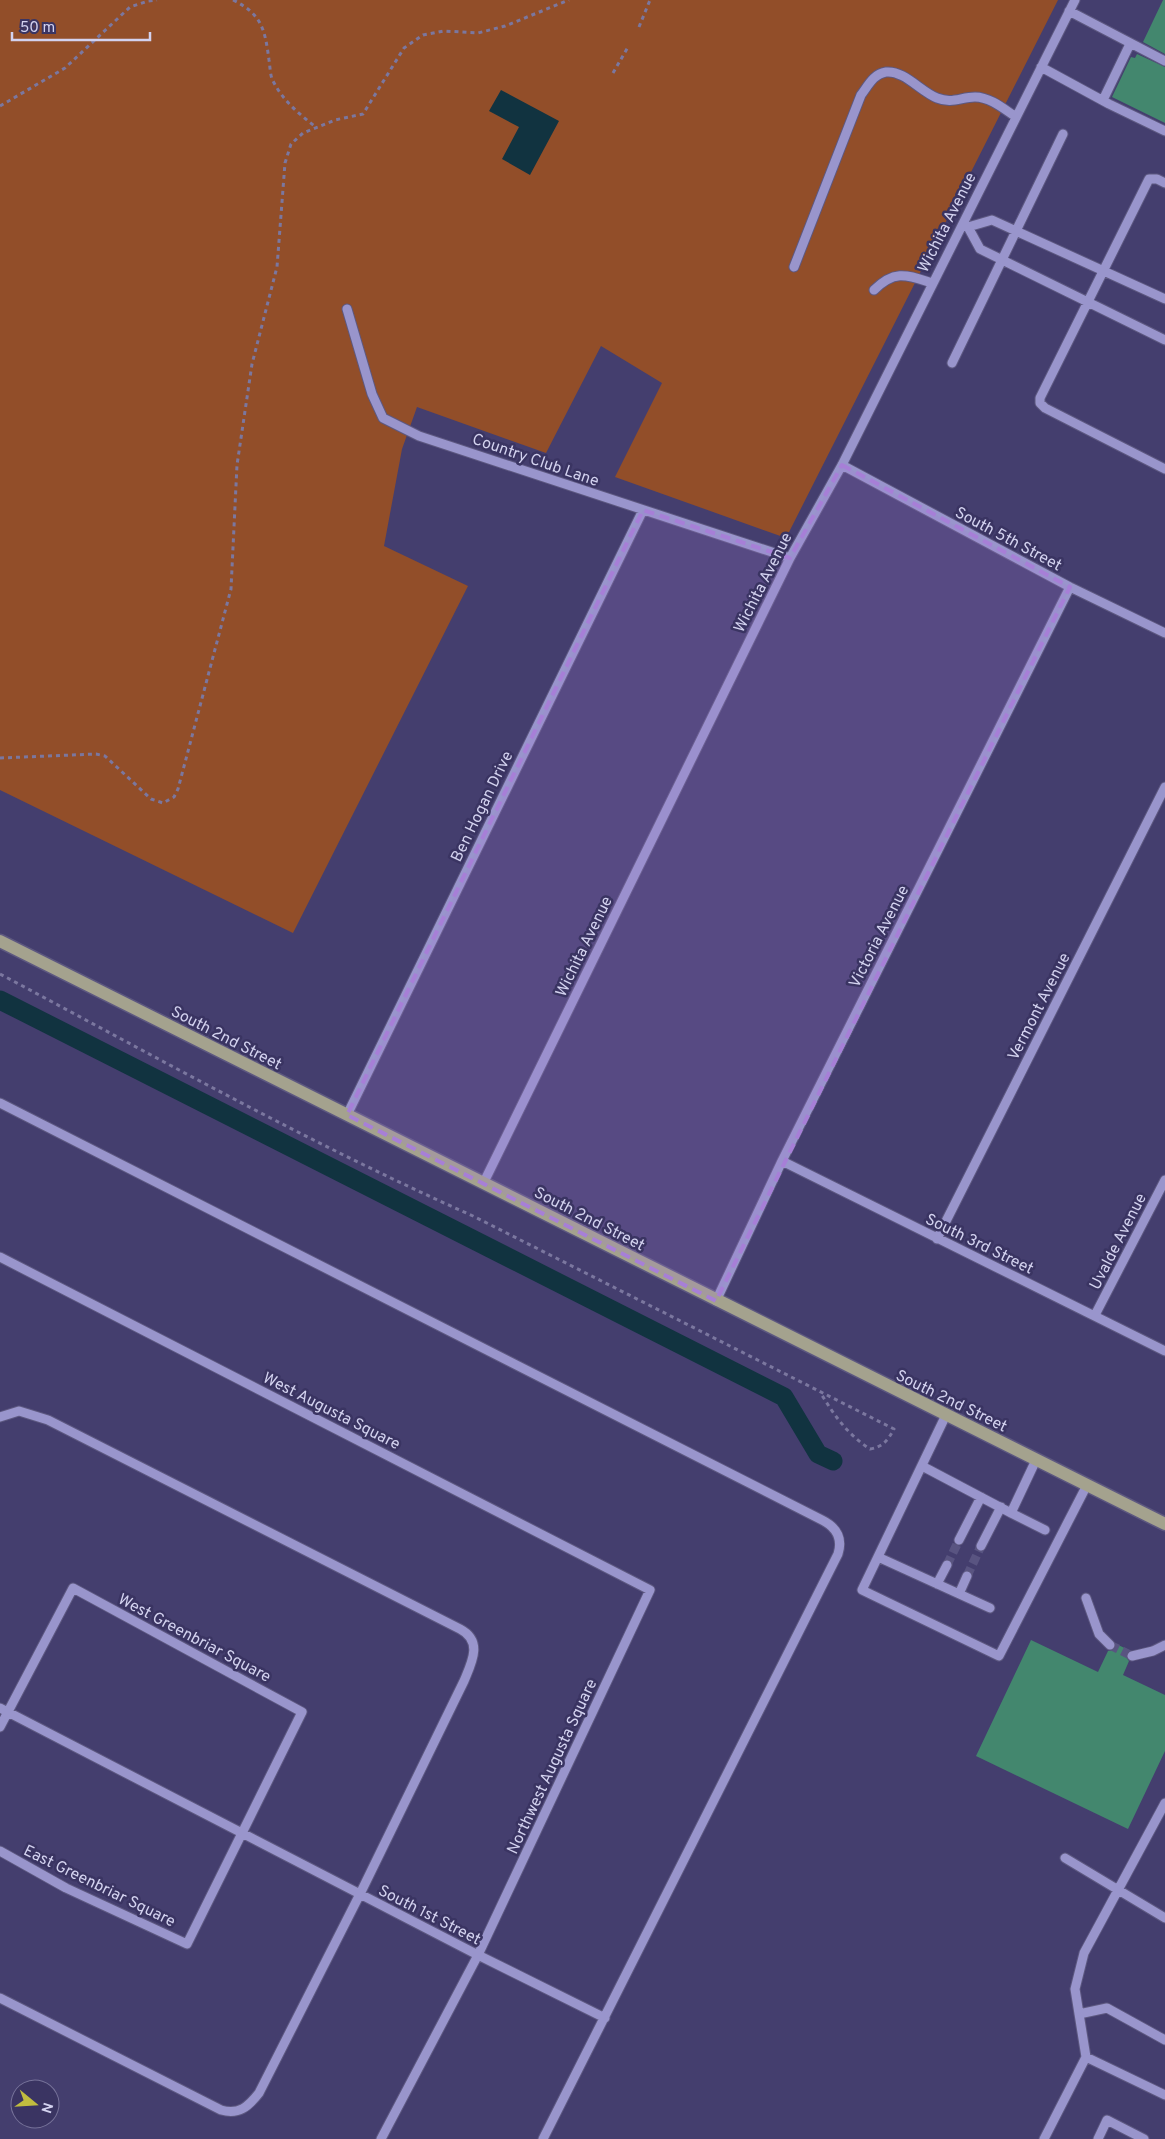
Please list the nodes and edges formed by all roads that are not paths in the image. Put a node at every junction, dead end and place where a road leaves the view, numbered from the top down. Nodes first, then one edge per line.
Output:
1 (1075, 0) edge
2 (1069, 11) junction
3 (1130, 44) junction
4 (1165, 61) edge
5 (1041, 67) junction
6 (1103, 100) junction
7 (1016, 117) junction
8 (1165, 131) edge
9 (1063, 134) dead end
10 (1165, 183) edge
11 (1017, 232) junction
12 (1003, 260) junction
13 (794, 267) dead end
14 (1104, 270) junction
15 (932, 283) junction
16 (874, 290) dead end
17 (1165, 299) edge
18 (1087, 301) junction
19 (347, 309) dead end
20 (1165, 340) edge
21 (952, 363) dead end
22 (842, 465) junction
23 (1165, 469) edge
24 (643, 510) junction
25 (790, 558) junction
26 (1070, 587) junction
27 (1165, 633) edge
28 (1165, 787) edge
29 (0, 941) edge
30 (0, 1103) edge
31 (347, 1115) junction
32 (782, 1161) junction
33 (1165, 1180) edge
34 (484, 1182) junction
35 (937, 1239) junction
36 (0, 1257) edge
37 (716, 1301) junction
38 (1095, 1315) junction
39 (1165, 1350) edge
40 (946, 1415) junction
41 (0, 1417) edge
42 (1036, 1460) junction
43 (922, 1466) junction
44 (1087, 1485) junction
45 (980, 1497) junction
46 (1001, 1507) junction
47 (1011, 1512) junction
48 (1165, 1524) edge
49 (1045, 1530) dead end
50 (959, 1540) tunnel mouth
51 (981, 1546) tunnel mouth
52 (878, 1557) junction
53 (947, 1565) tunnel mouth
54 (967, 1576) tunnel mouth
55 (937, 1584) junction
56 (650, 1590) joint
57 (959, 1594) junction
58 (1086, 1598) dead end
59 (990, 1608) dead end
60 (1165, 1645) edge
61 (1110, 1646) tunnel mouth
62 (1132, 1656) tunnel mouth
63 (4, 1710) edge
64 (0, 1727) edge
65 (1165, 1803) edge
66 (243, 1834) junction
67 (0, 1851) edge
68 (1065, 1858) dead end
69 (1117, 1889) junction
70 (360, 1894) junction
71 (1165, 1918) edge
72 (478, 1955) junction
73 (0, 1998) edge
74 (1079, 2014) junction
75 (605, 2018) junction
76 (1165, 2040) edge
77 (1086, 2057) junction
78 (1165, 2095) edge
79 (381, 2139) edge
80 (543, 2139) edge
81 (1044, 2139) edge
82 (1098, 2139) edge
83 (1144, 2139) edge

1 - 2 street, Wichita Avenue
2 - 3 street
2 - 5 street, Wichita Avenue
3 - 4 street
3 - 6 street
5 - 6 street
5 - 7 street, Wichita Avenue
6 - 8 street
7 - 13 street
7 - 15 street, Wichita Avenue
9 - 11 street
10 - 14 street
11 - 12 street
11 - 12 street
11 - 14 street
12 - 18 street
12 - 21 street
14 - 17 street
14 - 18 street
15 - 16 street
15 - 22 street, Wichita Avenue
18 - 20 street
18 - 23 street
19 - 24 street, Country Club Lane
22 - 25 street, Wichita Avenue
22 - 26 street, South 5th Street
24 - 25 street, Country Club Lane
24 - 31 street, Ben Hogan Drive
25 - 34 street, Wichita Avenue
26 - 27 street, South 5th Street
26 - 32 street, Victoria Avenue
28 - 35 street, Vermont Avenue
29 - 31 main road, South 2nd Street
30 - 75 street
31 - 34 main road, South 2nd Street
32 - 35 street, South 3rd Street
32 - 37 street, Victoria Avenue
33 - 38 street, Uvalde Avenue
34 - 37 main road, South 2nd Street
35 - 38 street, South 3rd Street
36 - 56 street, West Augusta Square
37 - 40 main road, South 2nd Street
38 - 39 street, South 3rd Street
40 - 42 main road, South 2nd Street
40 - 43 street
41 - 70 street
42 - 44 main road, South 2nd Street
42 - 47 street
43 - 45 street
43 - 52 street
44 - 48 main road, South 2nd Street
44 - 52 street
45 - 46 street
45 - 50 street
46 - 47 street
46 - 51 street
47 - 49 street
52 - 55 street
53 - 55 street
54 - 57 street
55 - 57 street
56 - 72 street, Northwest Augusta Square
57 - 59 street
58 - 61 street
60 - 62 street
63 - 64 street
63 - 66 street, South 1st Street
63 - 66 street, West Greenbriar Square
65 - 69 street
66 - 67 street, East Greenbriar Square
66 - 70 street, South 1st Street
68 - 69 street
69 - 71 street
69 - 74 street
70 - 72 street, South 1st Street
70 - 73 street
72 - 75 street, South 1st Street
72 - 79 street, Northwest Augusta Square
74 - 76 street
74 - 77 street
75 - 80 street
77 - 78 street
77 - 81 street
82 - 83 street

